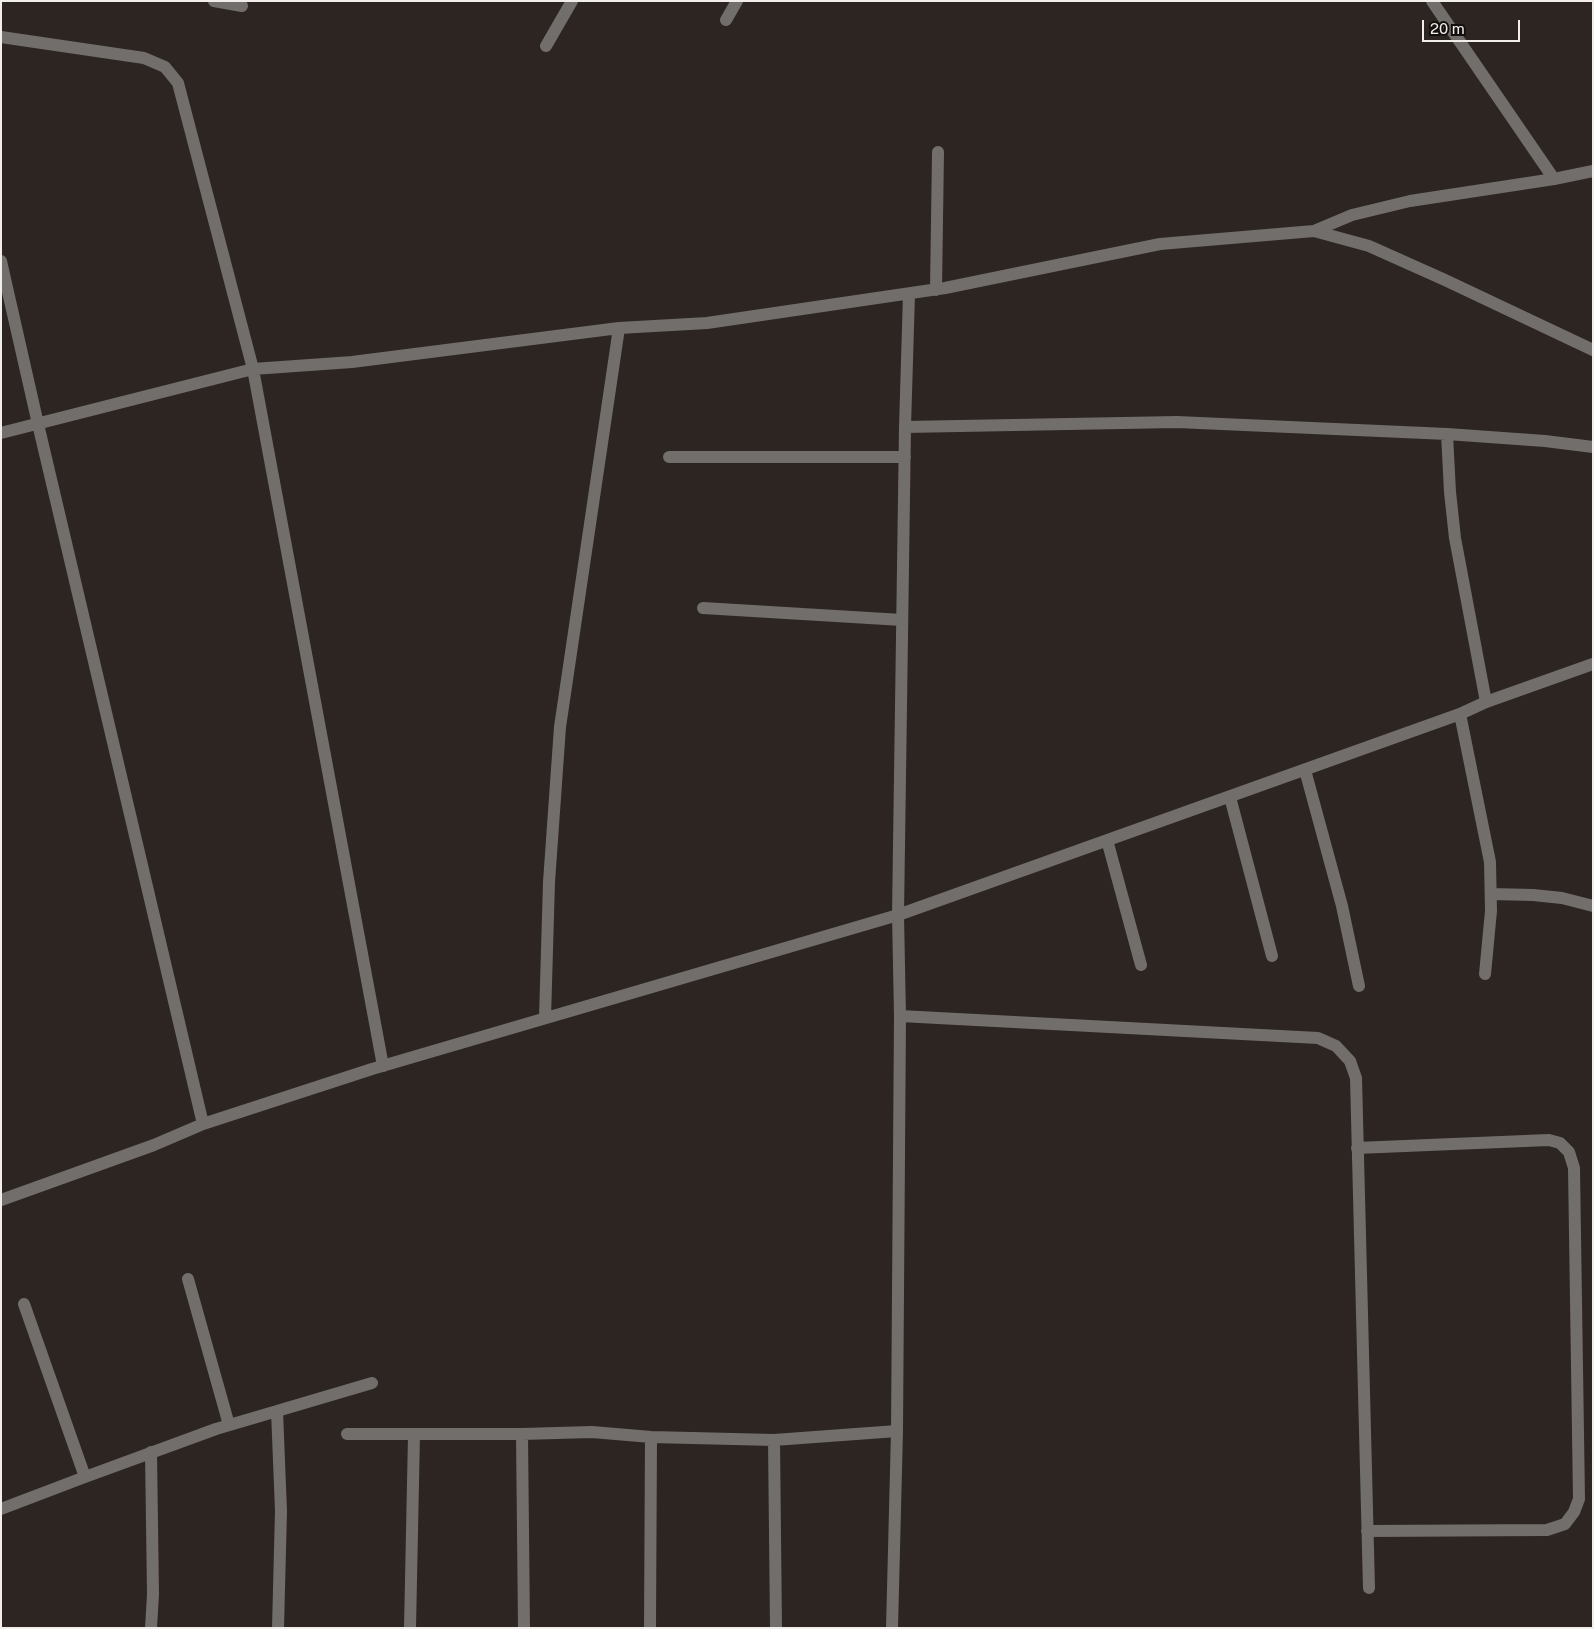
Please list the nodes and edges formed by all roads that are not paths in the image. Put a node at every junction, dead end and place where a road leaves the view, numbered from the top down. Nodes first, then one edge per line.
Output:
1 (214, 1) edge
2 (572, 1) edge
3 (736, 1) edge
4 (1432, 1) edge
5 (242, 6) dead end
6 (726, 20) dead end
7 (1, 37) edge
8 (546, 46) dead end
9 (938, 152) dead end
10 (1593, 171) edge
11 (1554, 179) junction
12 (1314, 230) junction
13 (1, 261) edge
14 (936, 290) junction
15 (909, 294) junction
16 (619, 328) junction
17 (1593, 350) edge
18 (252, 369) junction
19 (38, 424) junction
20 (905, 427) junction
21 (1, 433) edge
22 (1447, 434) junction
23 (1593, 447) edge
24 (669, 456) dead end
25 (905, 458) junction
26 (703, 608) dead end
27 (902, 620) junction
28 (1593, 664) edge
29 (1486, 702) junction
30 (1460, 714) junction
31 (1305, 770) junction
32 (1230, 797) junction
33 (1107, 840) junction
34 (1491, 894) junction
35 (1593, 906) edge
36 (898, 915) junction
37 (1272, 956) dead end
38 (1141, 965) dead end
39 (1485, 974) dead end
40 (1359, 986) dead end
41 (900, 1016) junction
42 (545, 1018) junction
43 (383, 1066) junction
44 (202, 1124) junction
45 (1357, 1148) junction
46 (1, 1200) edge
47 (188, 1279) dead end
48 (24, 1304) dead end
49 (372, 1383) dead end
50 (277, 1411) junction
51 (230, 1425) junction
52 (897, 1431) junction
53 (347, 1434) dead end
54 (522, 1434) junction
55 (414, 1435) junction
56 (651, 1437) junction
57 (774, 1440) junction
58 (151, 1452) junction
59 (85, 1477) junction
60 (1, 1509) edge
61 (1367, 1531) junction
62 (1369, 1588) dead end
63 (152, 1628) edge
64 (278, 1628) edge
65 (410, 1628) edge
66 (524, 1628) edge
67 (650, 1628) edge
68 (776, 1628) edge
69 (892, 1628) edge

1 - 5 street
2 - 8 street
3 - 6 street
4 - 11 street
7 - 18 street
9 - 14 street
10 - 11 street
11 - 12 street
12 - 14 street
12 - 17 street
13 - 19 street
14 - 15 street
15 - 16 street
15 - 20 street
16 - 18 street
16 - 42 street
18 - 19 street
18 - 43 street
19 - 21 street
19 - 44 street
20 - 22 street
20 - 25 street
22 - 23 street
22 - 29 street
24 - 25 street
25 - 27 street
26 - 27 street
27 - 36 street
28 - 29 street
29 - 30 street
30 - 31 street
30 - 34 street
31 - 32 street
31 - 40 street
32 - 33 street
32 - 37 street
33 - 36 street
33 - 38 street
34 - 35 street
34 - 39 street
36 - 41 street
36 - 42 street
41 - 45 street
41 - 52 street
42 - 43 street
43 - 44 street
44 - 46 street
45 - 61 street
45 - 61 street
47 - 51 street
48 - 59 street
49 - 50 street
50 - 51 street
50 - 64 street
51 - 58 street
52 - 57 street
52 - 69 street
53 - 55 street
54 - 55 street
54 - 56 street
54 - 66 street
55 - 65 street
56 - 57 street
56 - 67 street
57 - 68 street
58 - 59 street
58 - 63 street
59 - 60 street
61 - 62 street

